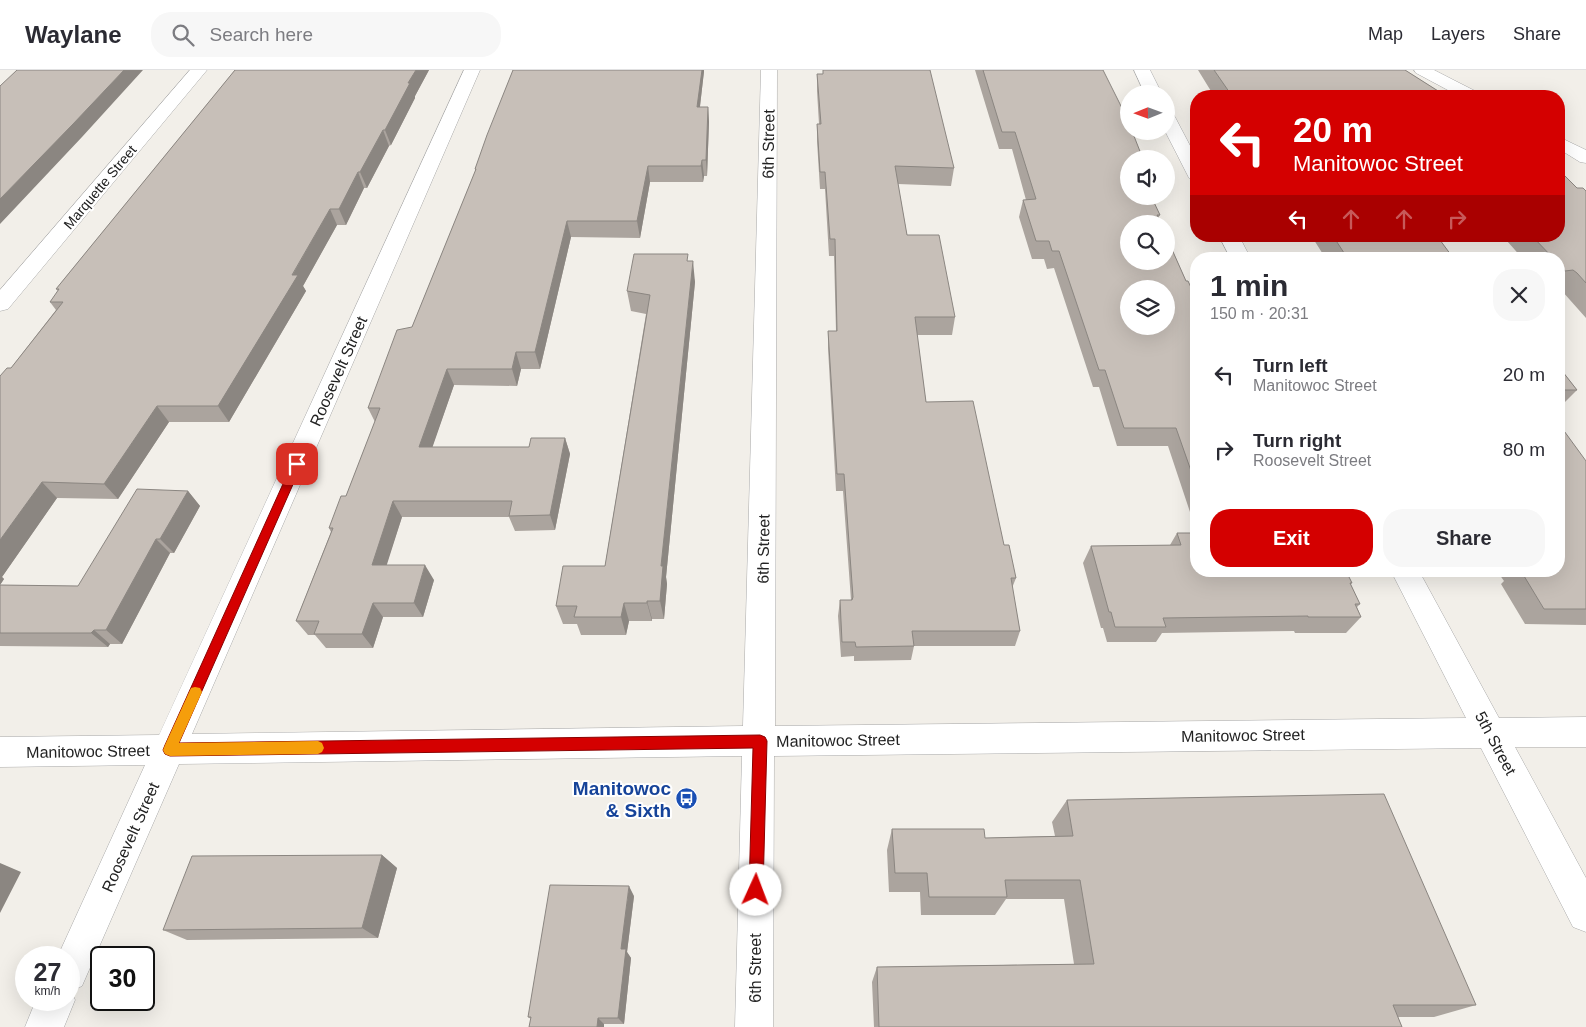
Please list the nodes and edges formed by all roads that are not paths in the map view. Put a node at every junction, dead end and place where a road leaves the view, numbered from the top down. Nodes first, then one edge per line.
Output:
1 (199, 70) edge
2 (472, 70) edge
3 (769, 70) edge
4 (1142, 70) edge
5 (1422, 70) edge
6 (1150, 85) edge
7 (1460, 90) edge
8 (1175, 134) edge
9 (1565, 146) edge
10 (1586, 158) edge
11 (1190, 163) edge
12 (0, 304) edge
13 (1409, 577) edge
14 (1586, 732) edge
15 (1490, 733) junction
16 (760, 741) junction
17 (170, 750) junction
18 (0, 752) edge
19 (1586, 914) edge
20 (80, 949) edge
21 (51, 1011) edge
22 (44, 1027) edge
23 (754, 1027) edge

1 - 12 street, Marquette Street
2 - 17 street, Roosevelt Street
3 - 16 street, 6th Street
4 - 6 street
5 - 7 street
8 - 11 street
9 - 10 street
13 - 15 street, 5th Street
14 - 15 street, Manitowoc Street
15 - 16 street, Manitowoc Street
15 - 19 street, 5th Street
16 - 17 street, Manitowoc Street
16 - 23 street, 6th Street
17 - 18 street, Manitowoc Street
17 - 20 street, Roosevelt Street
21 - 22 street

